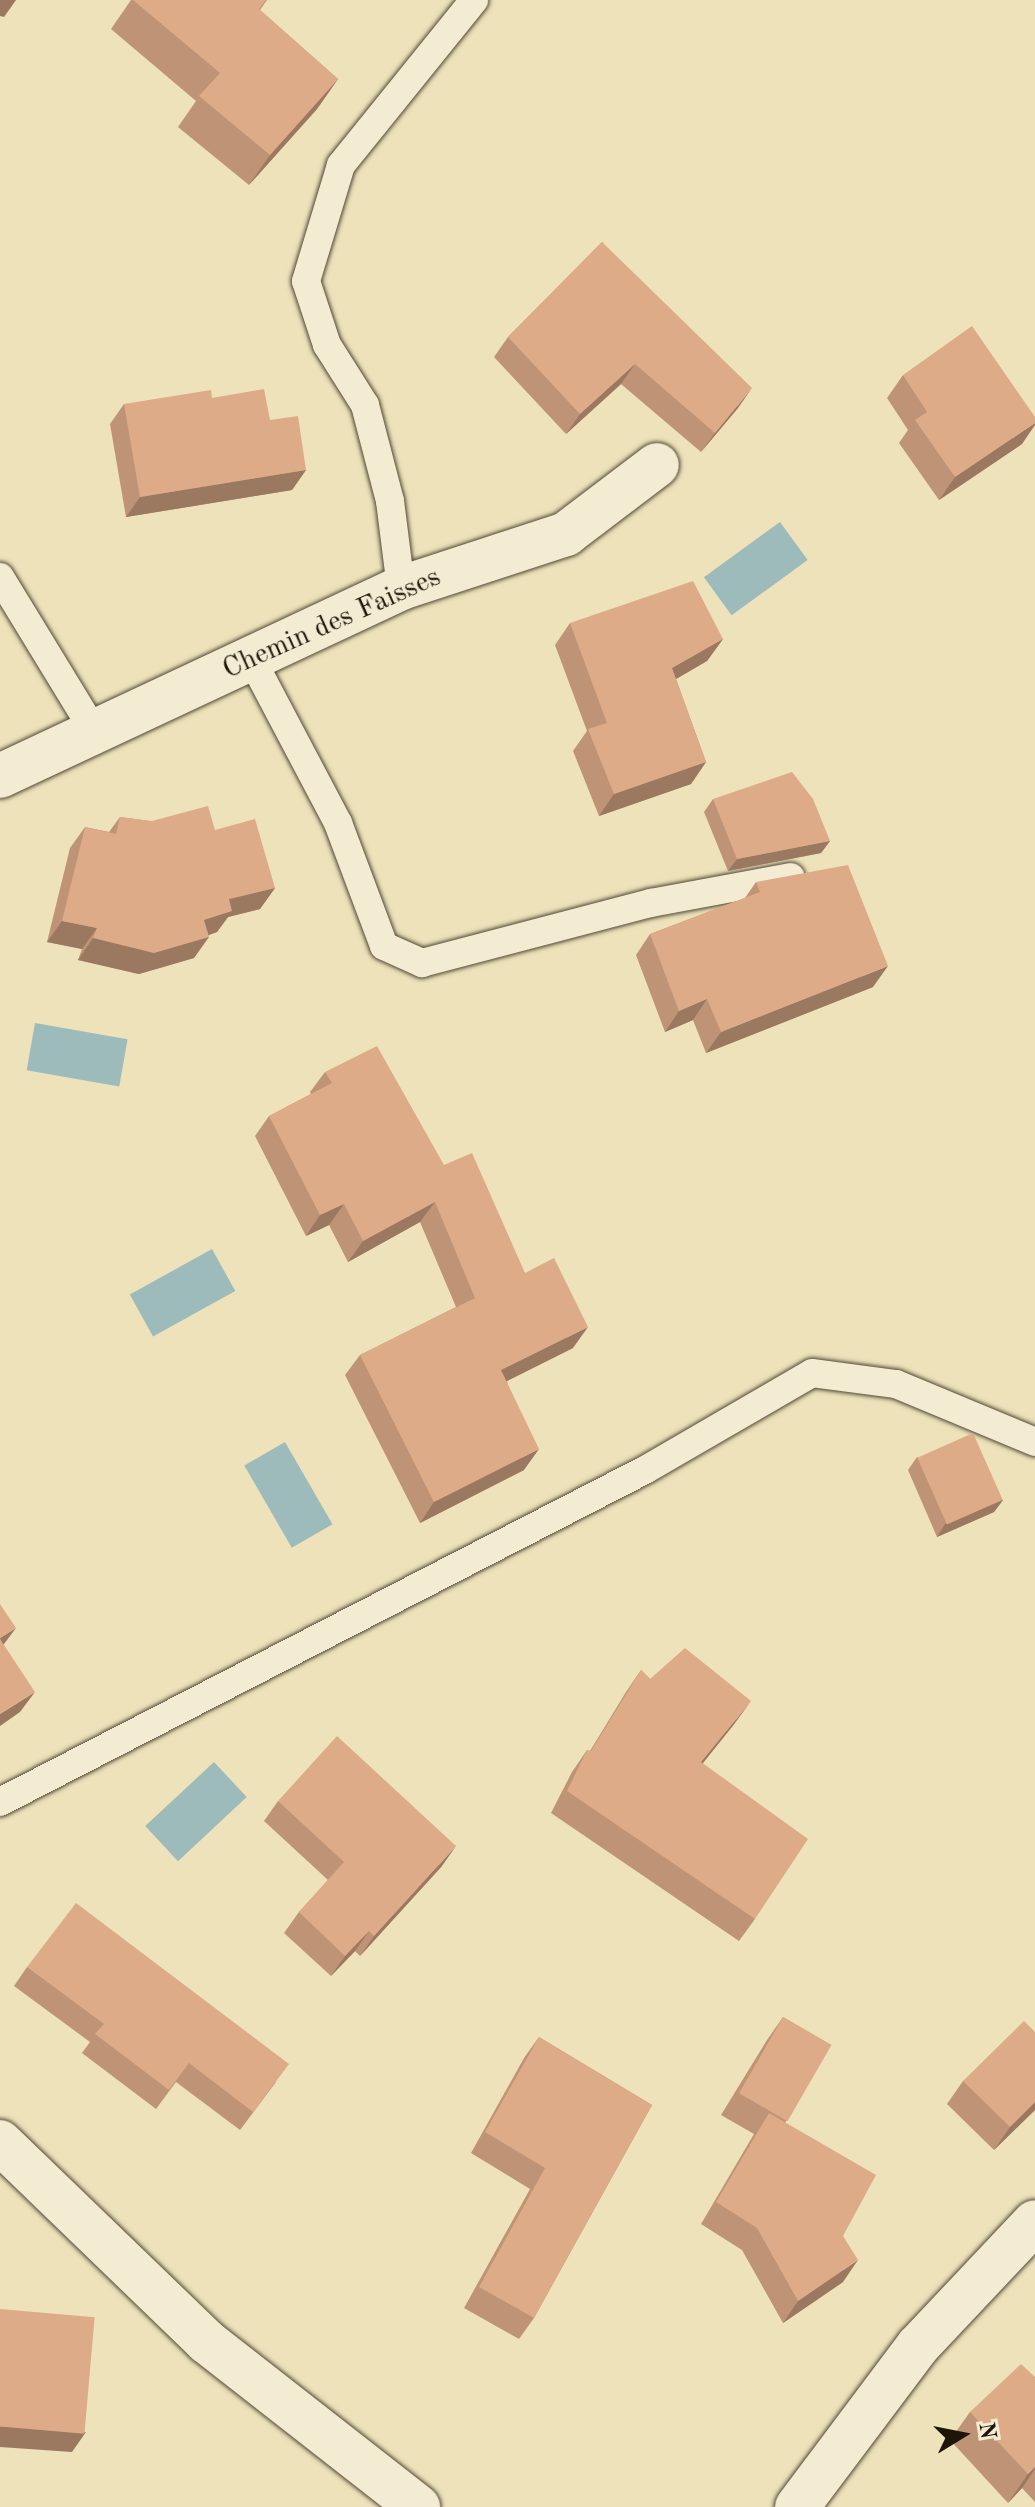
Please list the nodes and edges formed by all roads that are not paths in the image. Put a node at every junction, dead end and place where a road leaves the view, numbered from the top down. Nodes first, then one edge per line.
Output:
1 (474, 0) edge
2 (657, 465) dead end
3 (0, 577) edge
4 (401, 588) junction
5 (251, 658) junction
6 (94, 731) junction
7 (0, 776) edge
8 (816, 872) edge
9 (1035, 1442) edge
10 (0, 1802) edge
11 (0, 2142) edge
12 (1035, 2222) edge
13 (418, 2507) edge
14 (797, 2507) edge

1 - 4 lane
2 - 4 street, Chemin des Faisses
3 - 6 lane
4 - 5 street, Chemin des Faisses
5 - 6 street, Chemin des Faisses
5 - 8 lane
6 - 7 street, Chemin des Faisses
9 - 10 lane
11 - 13 street
12 - 14 street

